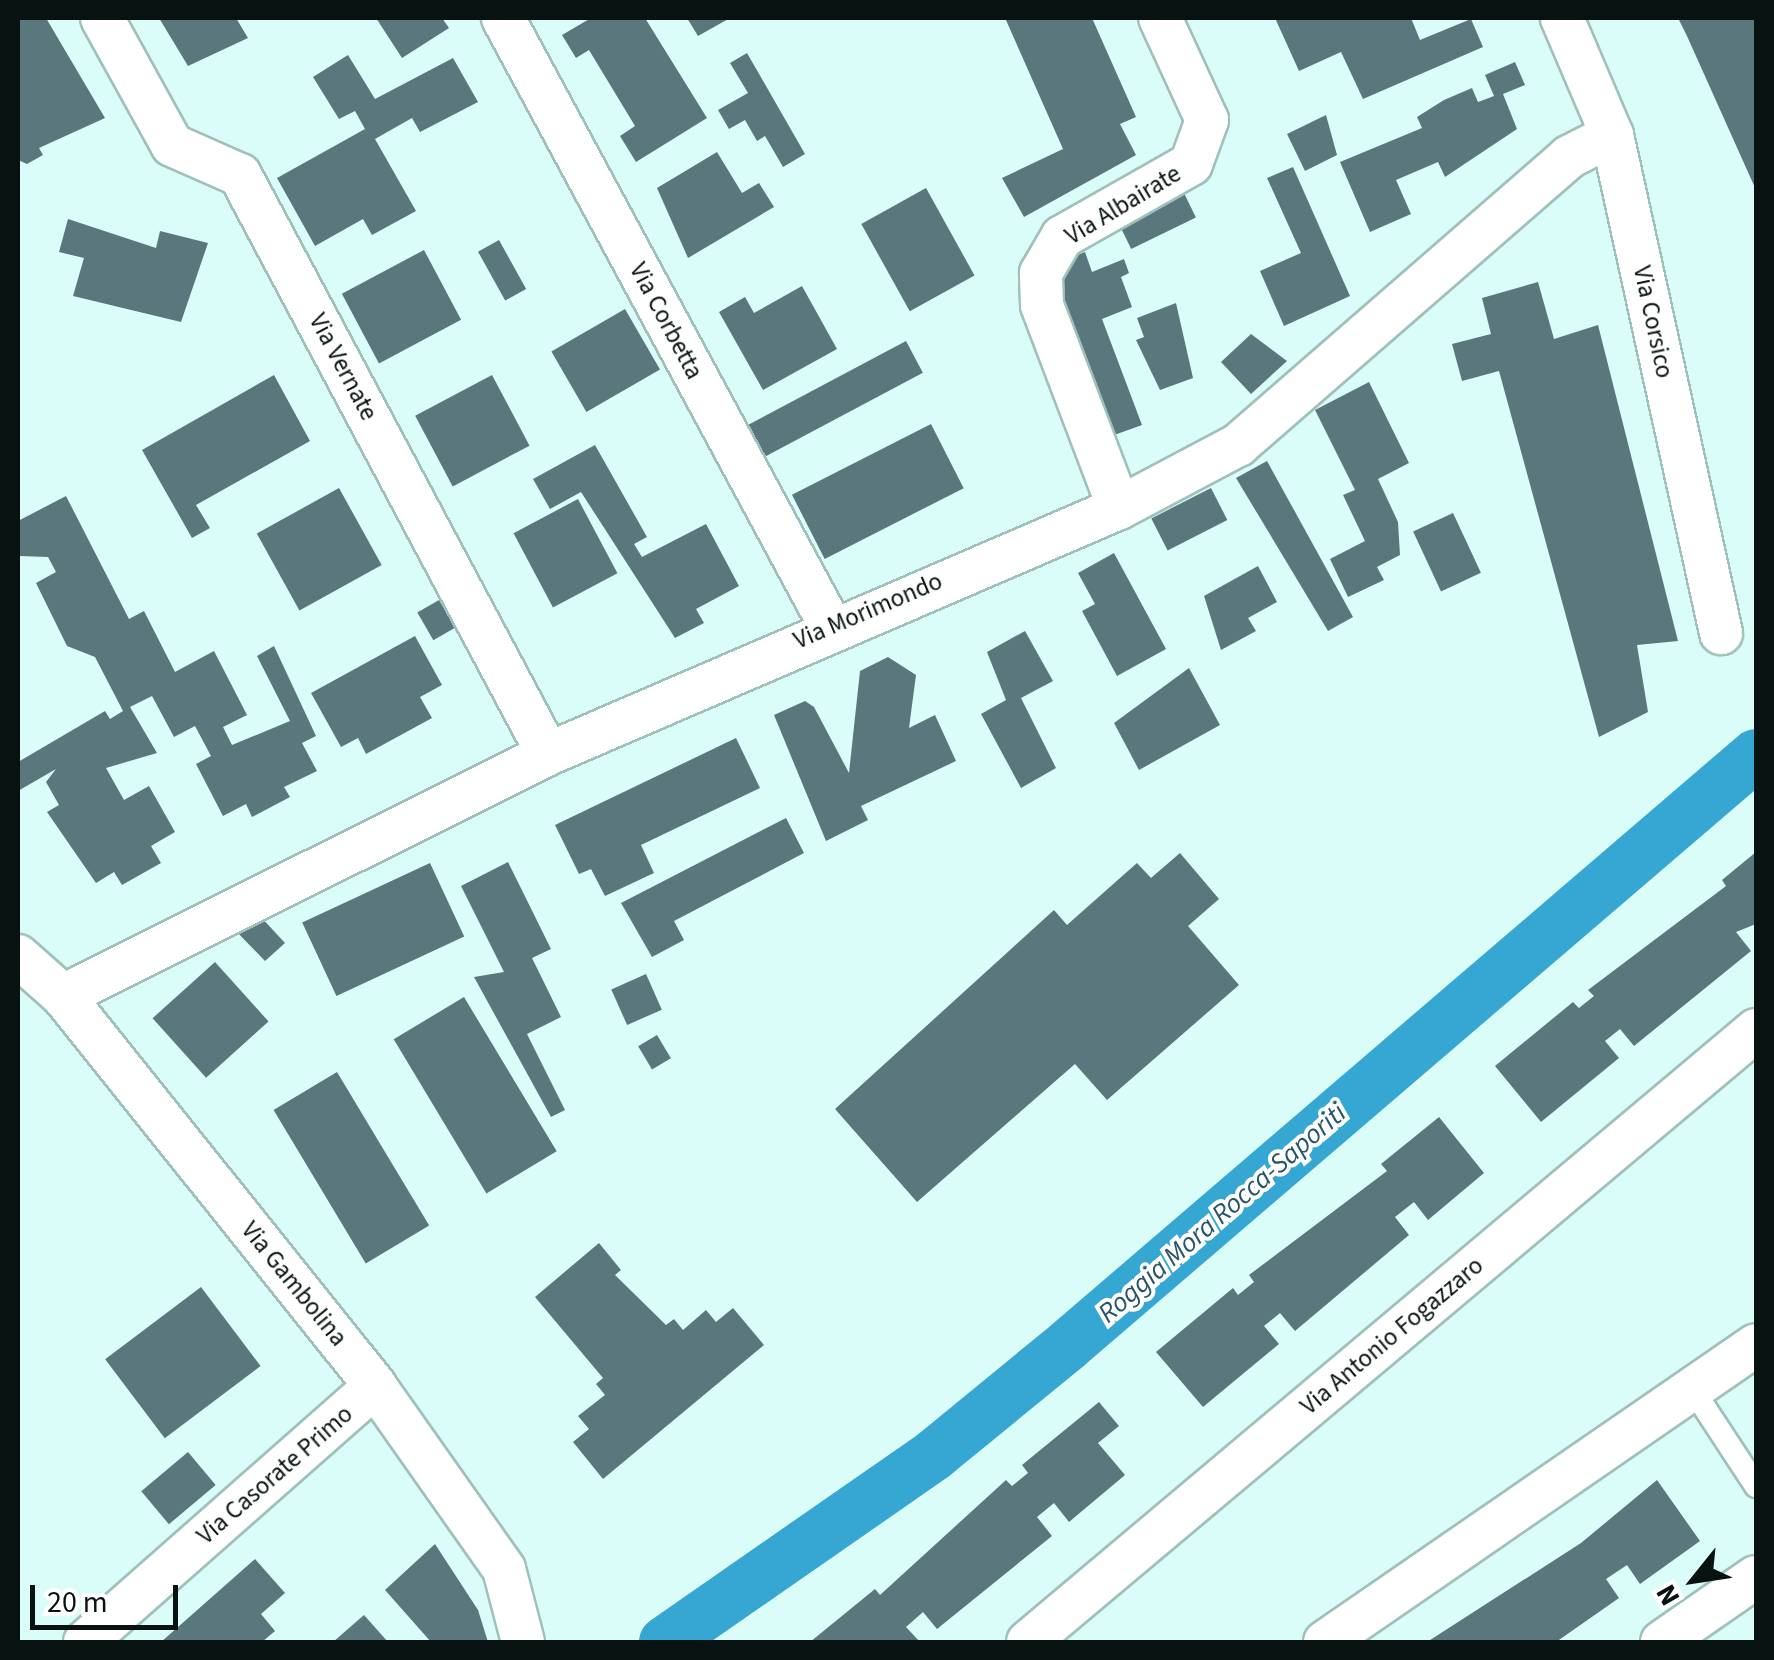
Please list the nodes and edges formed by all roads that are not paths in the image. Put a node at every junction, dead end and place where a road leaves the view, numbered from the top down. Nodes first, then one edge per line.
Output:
1 (102, 18) edge
2 (503, 18) edge
3 (1160, 18) edge
4 (1562, 18) edge
5 (1612, 135) junction
6 (1119, 508) junction
7 (830, 626) junction
8 (1721, 632) dead end
9 (548, 754) junction
10 (19, 960) edge
11 (63, 996) junction
12 (1756, 1030) edge
13 (1756, 1346) edge
14 (376, 1386) junction
15 (1692, 1390) junction
16 (1756, 1486) edge
17 (1756, 1576) edge
18 (85, 1642) edge
19 (523, 1642) edge
20 (1028, 1642) edge
21 (1325, 1642) edge
22 (1662, 1642) edge

1 - 9 street, Via Vernate
2 - 7 street, Via Corbetta
3 - 6 street, Via Albairate
4 - 5 street, Via Corsico
5 - 6 street, Via Morimondo
5 - 8 street, Via Corsico
6 - 7 street, Via Morimondo
7 - 9 street, Via Morimondo
9 - 11 street, Via Morimondo
10 - 11 street, Via Gambolina
11 - 14 street, Via Gambolina
12 - 20 street, Via Antonio Fogazzaro
13 - 15 street
14 - 18 street, Via Casorate Primo
14 - 19 street, Via Gambolina
15 - 16 lane
15 - 21 street
17 - 22 street

